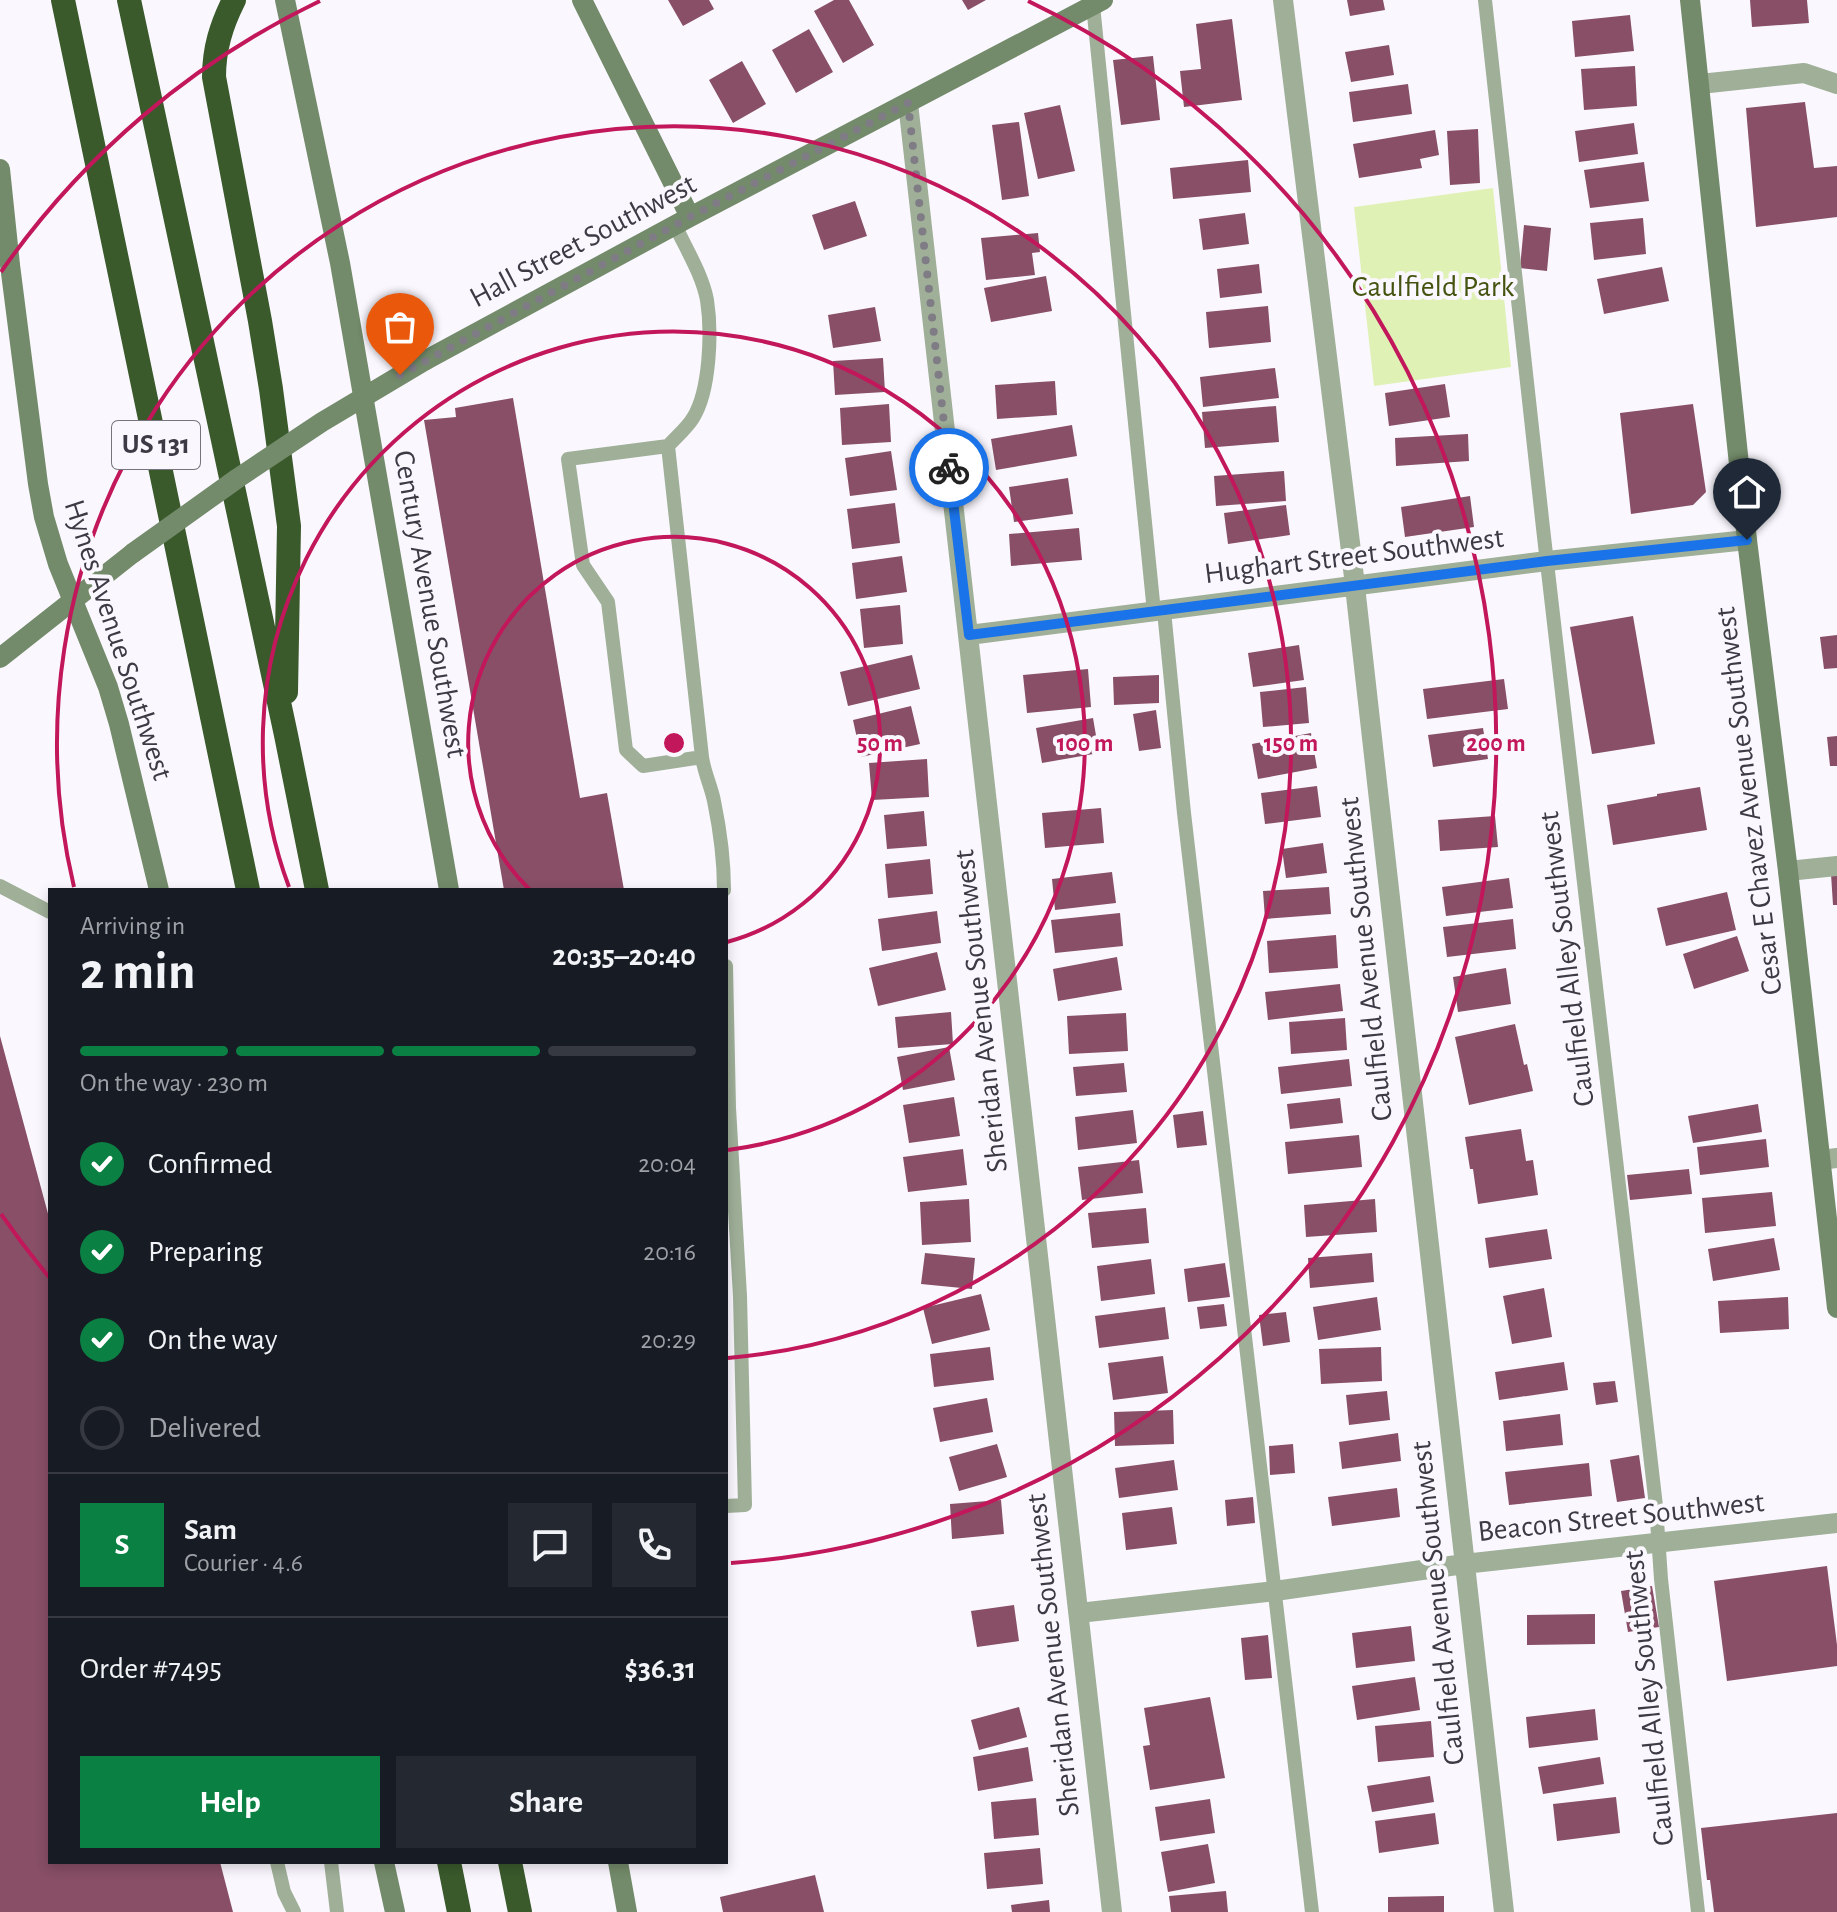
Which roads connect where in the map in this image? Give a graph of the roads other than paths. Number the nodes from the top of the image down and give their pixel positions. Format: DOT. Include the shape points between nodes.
graph roads {
  1 [pos="63,0"];
  2 [pos="129,0"];
  3 [pos="234,0"];
  4 [pos="285,0"];
  5 [pos="582,0"];
  6 [pos="1283,0"];
  7 [pos="1485,0"];
  8 [pos="1690,0"];
  9 [pos="1098,3"];
  10 [pos="1700,84"];
  11 [pos="1837,84"];
  12 [pos="908,103"];
  13 [pos="0,169"];
  14 [pos="682,221"];
  15 [pos="668,446"];
  16 [pos="1747,540"];
  17 [pos="1547,561"];
  18 [pos="1355,587"];
  19 [pos="72,600"];
  20 [pos="1159,611"];
  21 [pos="969,635"];
  22 [pos="0,658"];
  23 [pos="286,735"];
  24 [pos="702,757"];
  25 [pos="1837,866"];
  26 [pos="1788,871"];
  27 [pos="0,886"];
  28 [pos="159,888"];
  29 [pos="248,888"];
  30 [pos="317,888"];
  31 [pos="449,888"];
  32 [pos="724,888"];
  33 [pos="48,911"];
  34 [pos="728,1061"];
  35 [pos="1829,1159"];
  36 [pos="1837,1308"];
  37 [pos="742,1361"];
  38 [pos="728,1363"];
  39 [pos="728,1506"];
  40 [pos="1837,1523"];
  41 [pos="1659,1542"];
  42 [pos="1464,1564"];
  43 [pos="1275,1591"];
  44 [pos="1079,1613"];
  45 [pos="277,1864"];
  46 [pos="331,1864"];
  47 [pos="384,1864"];
  48 [pos="449,1864"];
  49 [pos="510,1864"];
  50 [pos="618,1864"];
  51 [pos="294,1912"];
  52 [pos="337,1912"];
  53 [pos="395,1912"];
  54 [pos="459,1912"];
  55 [pos="520,1912"];
  56 [pos="627,1912"];
  57 [pos="1112,1912"];
  58 [pos="1312,1912"];
  59 [pos="1504,1912"];
  60 [pos="1698,1912"];
  1 -- 29 [label="highway, US 131"];
  2 -- 23 [label="highway, US 131"];
  3 -- 23 [label="highway" via="218,38 214,77 260,321 289,526"];
  4 -- 31 [label="main road, Century Avenue Southwest" via="340,263"];
  5 -- 14 [label="main road"];
  6 -- 18 [label="street, Caulfield Avenue Southwest"];
  7 -- 17 [label="lane, Caulfield Alley Southwest"];
  8 -- 10 [label="main road, Cesar E Chavez Avenue Southwest"];
  9 -- 12 [label="main road, Hall Street Southwest"];
  9 -- 20 [label="lane"];
  10 -- 11 [label="street" via="1804,73"];
  10 -- 16 [label="main road, Cesar E Chavez Avenue Southwest"];
  12 -- 14 [label="main road, Hall Street Southwest"];
  12 -- 21 [label="street, Sheridan Avenue Southwest"];
  13 -- 19 [label="main road, Hynes Avenue Southwest" via="38,484"];
  14 -- 15 [label="lane" via="707,299 709,349 703,399"];
  14 -- 19 [label="main road, Hall Street Southwest, bridge" via="322,422"];
  15 -- 24 [label="lane"];
  15 -- 24 [label="lane" via="568,459 583,565 608,602 626,750 643,766"];
  16 -- 17 [label="street, Hughart Street Southwest"];
  16 -- 26 [label="main road, Cesar E Chavez Avenue Southwest"];
  17 -- 18 [label="street, Hughart Street Southwest"];
  17 -- 41 [label="lane, Caulfield Alley Southwest"];
  18 -- 20 [label="street, Hughart Street Southwest"];
  18 -- 42 [label="street, Caulfield Avenue Southwest"];
  19 -- 22 [label="main road, Hall Street Southwest"];
  19 -- 28 [label="main road, Hynes Avenue Southwest" via="108,687"];
  20 -- 21 [label="street, Hughart Street Southwest"];
  20 -- 43 [label="lane"];
  21 -- 44 [label="street, Sheridan Avenue Southwest"];
  23 -- 30 [label="highway, US 131"];
  24 -- 32 [label="lane" via="714,798"];
  25 -- 26 [label="street"];
  26 -- 35 [label="main road, Cesar E Chavez Avenue Southwest"];
  27 -- 33 [label="lane"];
  34 -- 37 [label="lane"];
  35 -- 36 [label="main road, Cesar E Chavez Avenue Southwest"];
  37 -- 38 [label="lane"];
  37 -- 39 [label="lane" via="745,1505"];
  40 -- 41 [label="street, Beacon Street Southwest"];
  41 -- 42 [label="street, Beacon Street Southwest"];
  41 -- 60 [label="lane, Caulfield Alley Southwest"];
  42 -- 43 [label="street, Beacon Street Southwest"];
  42 -- 59 [label="street, Caulfield Avenue Southwest"];
  43 -- 44 [label="street, Beacon Street Southwest"];
  43 -- 58 [label="lane"];
  44 -- 57 [label="street, Sheridan Avenue Southwest"];
  45 -- 51 [label="lane"];
  46 -- 52 [label="lane"];
  47 -- 53 [label="main road"];
  48 -- 54 [label="highway"];
  49 -- 55 [label="highway"];
  50 -- 56 [label="main road"];
}
